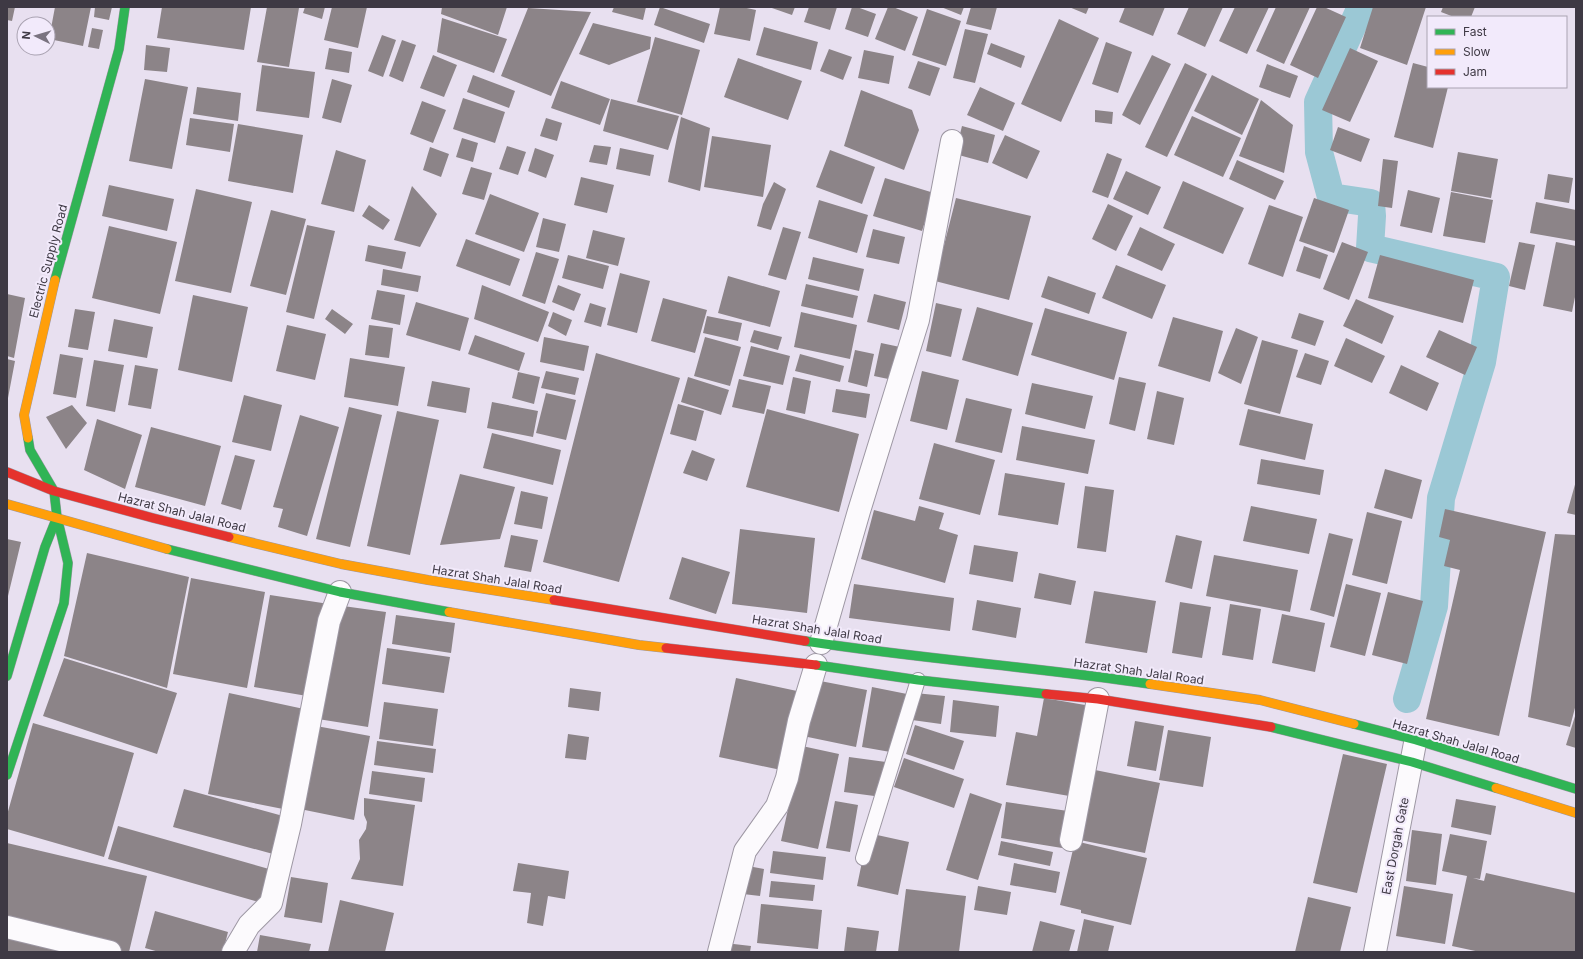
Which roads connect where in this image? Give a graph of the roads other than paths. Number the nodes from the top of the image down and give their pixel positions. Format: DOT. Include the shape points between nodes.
graph roads {
  1 [pos="125,7"];
  2 [pos="952,141"];
  3 [pos="7,472"];
  4 [pos="54,491"];
  5 [pos="7,504"];
  6 [pos="57,518"];
  7 [pos="340,592"];
  8 [pos="821,643"];
  9 [pos="816,665"];
  10 [pos="7,676"];
  11 [pos="918,680"];
  12 [pos="1098,699"];
  13 [pos="1416,740"];
  14 [pos="1412,762"];
  15 [pos="7,775"];
  16 [pos="1576,789"];
  17 [pos="1576,813"];
  18 [pos="1071,840"];
  19 [pos="863,858"];
  20 [pos="7,927"];
  21 [pos="110,952"];
  22 [pos="233,952"];
  23 [pos="719,952"];
  24 [pos="1375,952"];
  1 -- 4 [label="main road, Electric Supply Road" via="120,49 51,295 24,415 30,450"];
  2 -- 8 [label="street" via="918,320"];
  3 -- 4 [label="main road, Hazrat Shah Jalal Road"];
  4 -- 6 [label="main road, Electric Supply Road"];
  4 -- 8 [label="main road, Hazrat Shah Jalal Road" via="152,518 341,564"];
  5 -- 6 [label="main road"];
  6 -- 7 [label="main road" via="157,547"];
  6 -- 10 [label="main road" via="45,547"];
  6 -- 15 [label="main road, Electric Supply Road" via="68,564 64,603"];
  7 -- 9 [label="main road" via="639,645"];
  7 -- 22 [label="street" via="329,622 290,824 271,903 249,925"];
  8 -- 13 [label="main road, Hazrat Shah Jalal Road" via="1095,676 1260,700"];
  9 -- 11 [label="main road"];
  9 -- 23 [label="street" via="799,721 787,778 777,806 745,851"];
  11 -- 12 [label="main road"];
  11 -- 19 [label="lane"];
  12 -- 14 [label="main road" via="1259,724"];
  12 -- 18 [label="street"];
  13 -- 14 [label="street, East Dorgah Gate"];
  13 -- 16 [label="main road, Hazrat Shah Jalal Road"];
  14 -- 17 [label="main road"];
  14 -- 24 [label="street, East Dorgah Gate"];
  20 -- 21 [label="street"];
}
